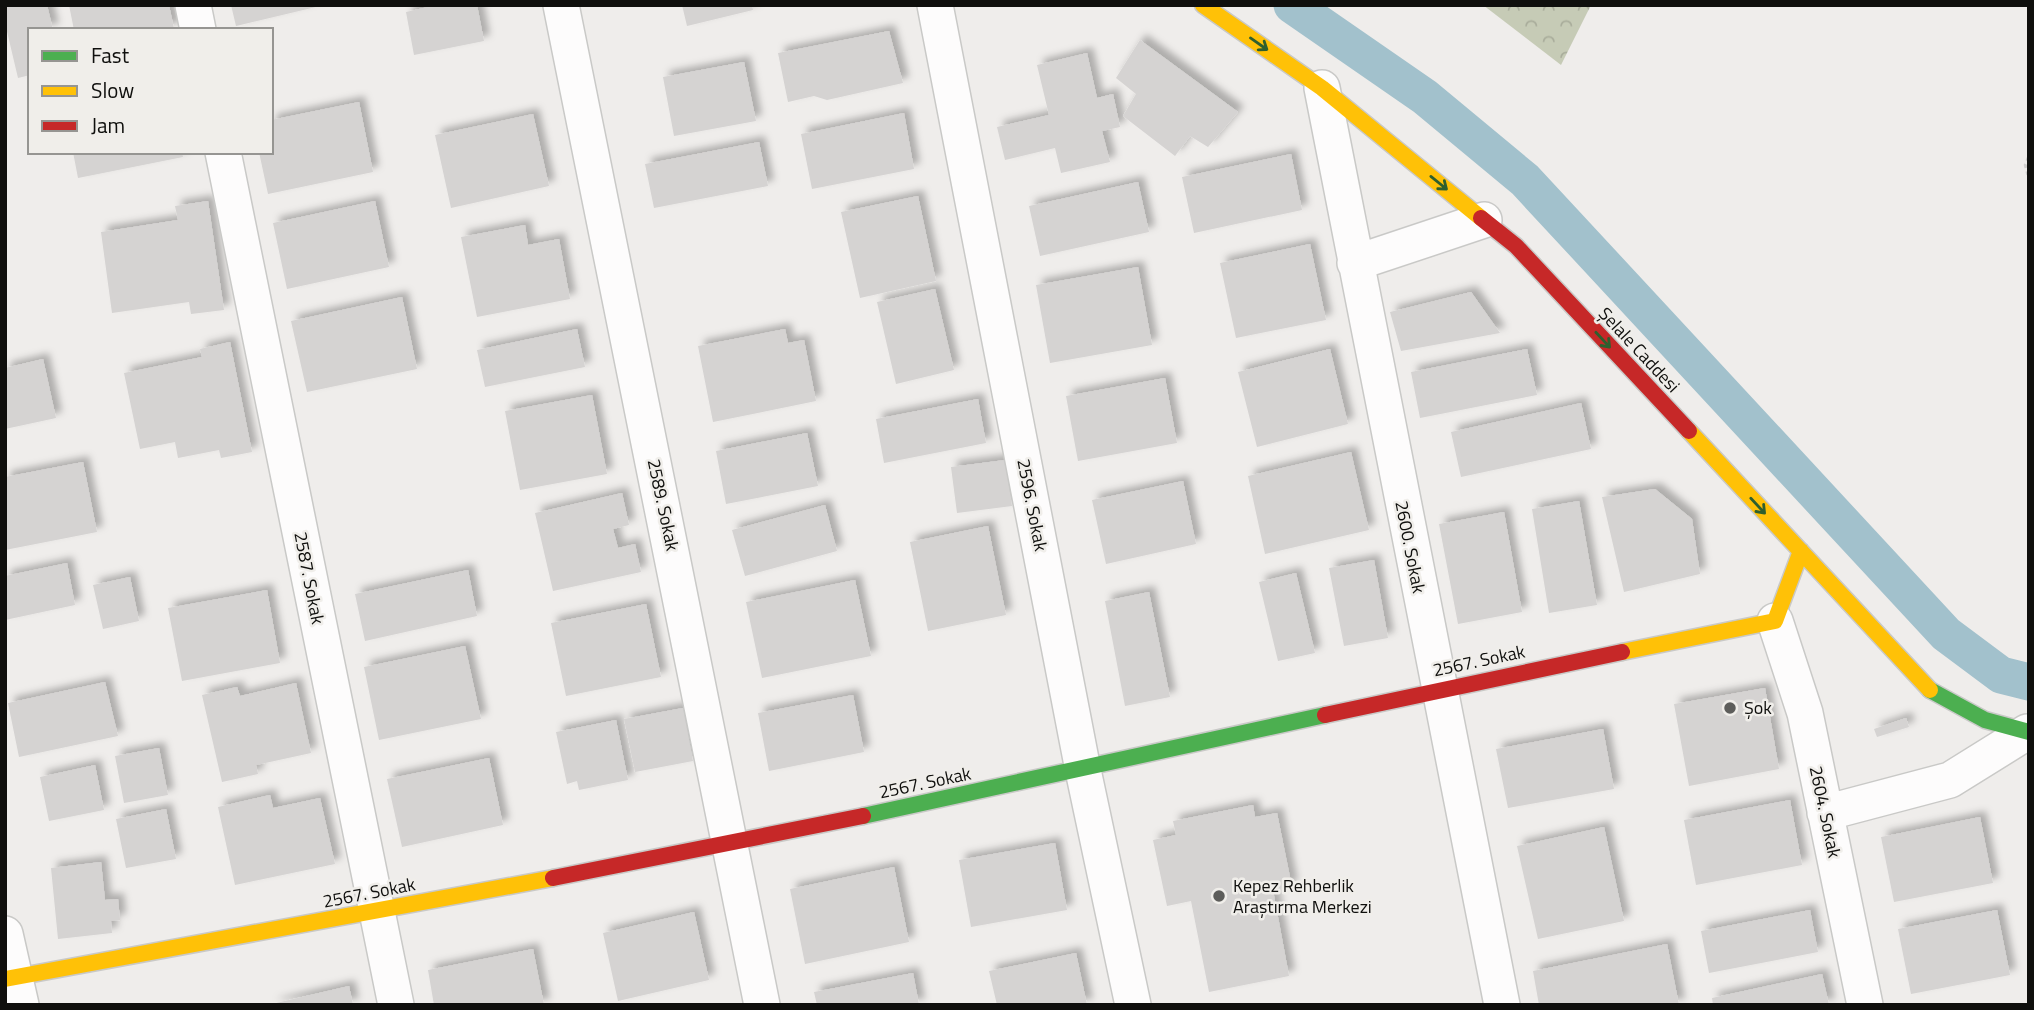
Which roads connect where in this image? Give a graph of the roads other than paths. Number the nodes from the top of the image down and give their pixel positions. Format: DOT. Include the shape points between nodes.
graph roads {
  1 [pos="193,5"];
  2 [pos="561,5"];
  3 [pos="935,5"];
  4 [pos="1203,5"];
  5 [pos="198,28"];
  6 [pos="1322,88"];
  7 [pos="223,154"];
  8 [pos="1484,220"];
  9 [pos="1354,263"];
  10 [pos="1801,551"];
  11 [pos="1775,621"];
  12 [pos="1438,689"];
  13 [pos="2028,732"];
  14 [pos="1083,770"];
  15 [pos="1825,813"];
  16 [pos="732,843"];
  17 [pos="377,912"];
  18 [pos="5,933"];
  19 [pos="14,987"];
  20 [pos="396,1005"];
  21 [pos="762,1005"];
  22 [pos="1133,1005"];
  23 [pos="1503,1005"];
  24 [pos="1865,1005"];
  1 -- 5 [label="street"];
  2 -- 16 [label="street, 2589. Sokak"];
  3 -- 14 [label="street, 2596. Sokak"];
  4 -- 6 [label="street, Şelale Caddesi, one-way"];
  6 -- 8 [label="street, Şelale Caddesi, one-way"];
  6 -- 9 [label="street, 2600. Sokak"];
  7 -- 17 [label="street, 2587. Sokak"];
  8 -- 9 [label="street"];
  8 -- 10 [label="street, Şelale Caddesi, one-way" via="1516,246"];
  9 -- 12 [label="street, 2600. Sokak"];
  10 -- 11 [label="street"];
  10 -- 13 [label="street, Şelale Caddesi" via="1929,689 1985,720"];
  11 -- 12 [label="street, 2567. Sokak"];
  11 -- 15 [label="street, 2604. Sokak" via="1805,713"];
  12 -- 14 [label="street, 2567. Sokak"];
  12 -- 23 [label="street, 2600. Sokak"];
  13 -- 15 [label="street" via="1950,780"];
  14 -- 16 [label="street, 2567. Sokak"];
  14 -- 22 [label="street, 2596. Sokak"];
  15 -- 24 [label="street, 2604. Sokak"];
  16 -- 17 [label="street, 2567. Sokak"];
  16 -- 21 [label="street, 2589. Sokak"];
  17 -- 19 [label="street, 2567. Sokak"];
  17 -- 20 [label="street, 2587. Sokak"];
  18 -- 19 [label="street"];
}
